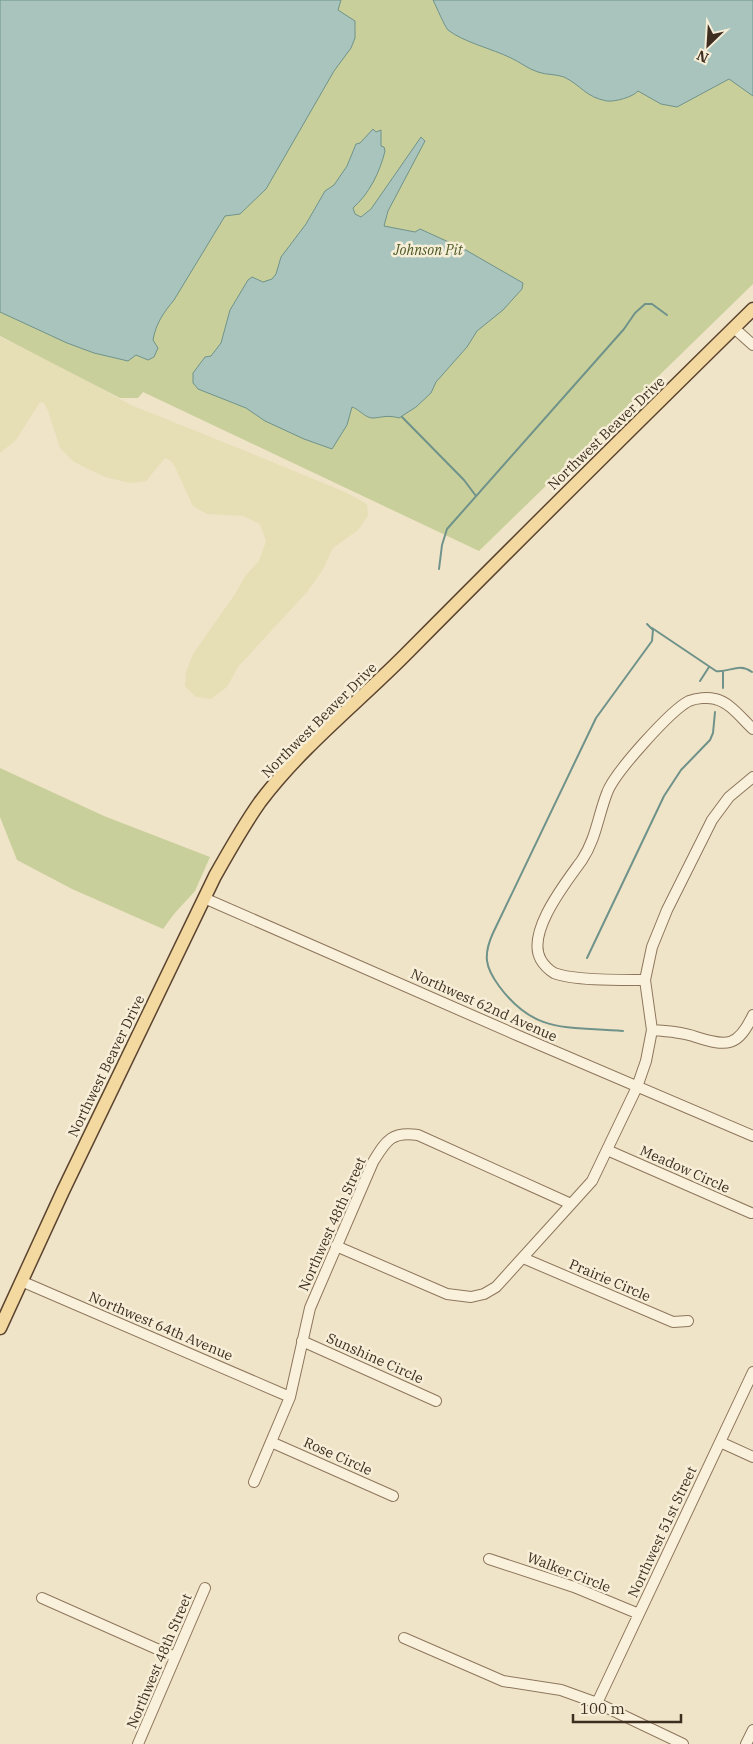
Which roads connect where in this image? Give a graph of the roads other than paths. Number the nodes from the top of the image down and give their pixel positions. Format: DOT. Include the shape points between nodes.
graph roads {
  1 [pos="753,309"];
  2 [pos="734,328"];
  3 [pos="753,345"];
  4 [pos="753,729"];
  5 [pos="753,777"];
  6 [pos="204,898"];
  7 [pos="645,980"];
  8 [pos="753,1015"];
  9 [pos="652,1030"];
  10 [pos="637,1087"];
  11 [pos="753,1136"];
  12 [pos="607,1150"];
  13 [pos="570,1204"];
  14 [pos="751,1213"];
  15 [pos="336,1246"];
  16 [pos="524,1258"];
  17 [pos="21,1281"];
  18 [pos="688,1321"];
  19 [pos="0,1328"];
  20 [pos="302,1341"];
  21 [pos="753,1372"];
  22 [pos="290,1397"];
  23 [pos="436,1401"];
  24 [pos="271,1442"];
  25 [pos="720,1442"];
  26 [pos="753,1458"];
  27 [pos="254,1482"];
  28 [pos="393,1496"];
  29 [pos="490,1558"];
  30 [pos="205,1588"];
  31 [pos="42,1598"];
  32 [pos="639,1614"];
  33 [pos="404,1638"];
  34 [pos="176,1657"];
  35 [pos="597,1704"];
  36 [pos="753,1730"];
  37 [pos="138,1744"];
  38 [pos="683,1744"];
  39 [pos="746,1744"];
  1 -- 2 [label="main road, Northwest Beaver Drive"];
  2 -- 3 [label="street"];
  2 -- 6 [label="main road, Northwest Beaver Drive" via="293,764 260,802 236,838"];
  4 -- 7 [label="street" via="726,702 716,699 690,700 677,710 615,776 607,792 594,840 564,881 536,940 540,958 554,972 567,976"];
  5 -- 7 [label="street" via="729,797 712,820 667,910 652,947"];
  6 -- 10 [label="street, Northwest 62nd Avenue"];
  6 -- 17 [label="main road, Northwest Beaver Drive"];
  7 -- 9 [label="street"];
  8 -- 9 [label="street" via="741,1035 726,1043 711,1043 695,1036"];
  9 -- 10 [label="street"];
  10 -- 11 [label="street, Northwest 62nd Avenue"];
  10 -- 12 [label="street"];
  12 -- 13 [label="street" via="588,1186"];
  12 -- 14 [label="street, Meadow Circle"];
  13 -- 15 [label="street, Northwest 48th Street" via="418,1135 405,1133 393,1136 382,1146"];
  13 -- 16 [label="street"];
  15 -- 16 [label="street" via="458,1297 484,1294 496,1287"];
  15 -- 20 [label="street, Northwest 48th Street" via="310,1308"];
  16 -- 18 [label="street, Prairie Circle" via="673,1322"];
  17 -- 19 [label="main road, Northwest Beaver Drive"];
  17 -- 22 [label="street, Northwest 64th Avenue"];
  20 -- 22 [label="street, Northwest 48th Street"];
  20 -- 23 [label="street, Sunshine Circle"];
  21 -- 25 [label="street, Northwest 51st Street"];
  22 -- 24 [label="street, Northwest 48th Street"];
  24 -- 27 [label="street, Northwest 48th Street"];
  24 -- 28 [label="street, Rose Circle"];
  25 -- 26 [label="street"];
  25 -- 32 [label="street, Northwest 51st Street"];
  29 -- 32 [label="street, Walker Circle"];
  30 -- 34 [label="street, Northwest 48th Street"];
  31 -- 34 [label="street"];
  32 -- 35 [label="street, Northwest 51st Street"];
  33 -- 35 [label="street" via="503,1681 561,1690"];
  34 -- 37 [label="street, Northwest 48th Street"];
  35 -- 38 [label="street"];
  36 -- 39 [label="street"];
}
